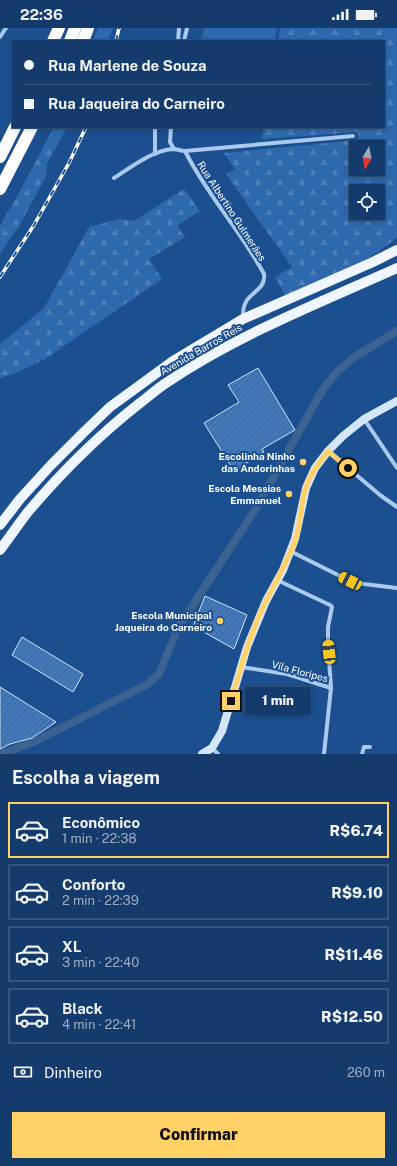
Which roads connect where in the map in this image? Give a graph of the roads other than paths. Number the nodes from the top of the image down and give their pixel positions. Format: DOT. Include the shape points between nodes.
graph roads {
  1 [pos="6,28"];
  2 [pos="59,28"];
  3 [pos="75,28"];
  4 [pos="88,28"];
  5 [pos="179,28"];
  6 [pos="188,28"];
  7 [pos="0,37"];
  8 [pos="54,40"];
  9 [pos="70,40"];
  10 [pos="83,40"];
  11 [pos="178,40"];
  12 [pos="184,40"];
  13 [pos="14,128"];
  14 [pos="32,128"];
  15 [pos="38,128"];
  16 [pos="155,128"];
  17 [pos="171,128"];
  18 [pos="353,136"];
  19 [pos="24,143"];
  20 [pos="174,149"];
  21 [pos="185,152"];
  22 [pos="155,154"];
  23 [pos="0,157"];
  24 [pos="114,178"];
  25 [pos="0,189"];
  26 [pos="397,244"];
  27 [pos="397,250"];
  28 [pos="373,262"];
  29 [pos="397,268"];
  30 [pos="243,319"];
  31 [pos="397,401"];
  32 [pos="364,419"];
  33 [pos="328,451"];
  34 [pos="397,468"];
  35 [pos="397,507"];
  36 [pos="0,525"];
  37 [pos="0,550"];
  38 [pos="290,551"];
  39 [pos="277,580"];
  40 [pos="397,588"];
  41 [pos="241,667"];
  42 [pos="331,688"];
  43 [pos="370,747"];
  44 [pos="212,748"];
  45 [pos="202,754"];
  46 [pos="218,754"];
  47 [pos="324,754"];
  48 [pos="362,754"];
  1 -- 7 [label="street"];
  2 -- 8 [label="highway"];
  3 -- 9 [label="highway"];
  4 -- 10 [label="highway"];
  5 -- 11 [label="street"];
  6 -- 12 [label="street"];
  13 -- 23 [label="highway"];
  14 -- 19 [label="highway"];
  15 -- 19 [label="highway"];
  16 -- 22 [label="street"];
  17 -- 20 [label="street" via="170,142"];
  18 -- 21 [label="street"];
  19 -- 25 [label="highway"];
  20 -- 21 [label="street"];
  20 -- 22 [label="street"];
  21 -- 30 [label="street, Rua Albertino Gulmerães" via="264,274 263,284 247,299"];
  22 -- 24 [label="street"];
  26 -- 28 [label="main road"];
  27 -- 28 [label="main road, Avenida Barros Reis"];
  28 -- 30 [label="main road, Avenida Barros Reis"];
  29 -- 37 [label="main road, Avenida Barros Reis" via="254,332 165,383 120,418 95,442 27,514"];
  30 -- 36 [label="main road, Avenida Barros Reis" via="173,361 110,408 51,465"];
  31 -- 32 [label="street"];
  32 -- 33 [label="street"];
  32 -- 34 [label="street"];
  33 -- 35 [label="street"];
  33 -- 38 [label="street" via="315,468 306,488 298,530"];
  38 -- 39 [label="street"];
  38 -- 40 [label="street" via="350,581"];
  39 -- 41 [label="street" via="266,601"];
  39 -- 42 [label="street" via="332,608 328,627"];
  41 -- 42 [label="street, Vila Floripes" via="287,674"];
  41 -- 44 [label="street" via="222,731"];
  42 -- 47 [label="street"];
  43 -- 48 [label="street" via="364,747"];
  44 -- 45 [label="street"];
  44 -- 46 [label="street"];
}
